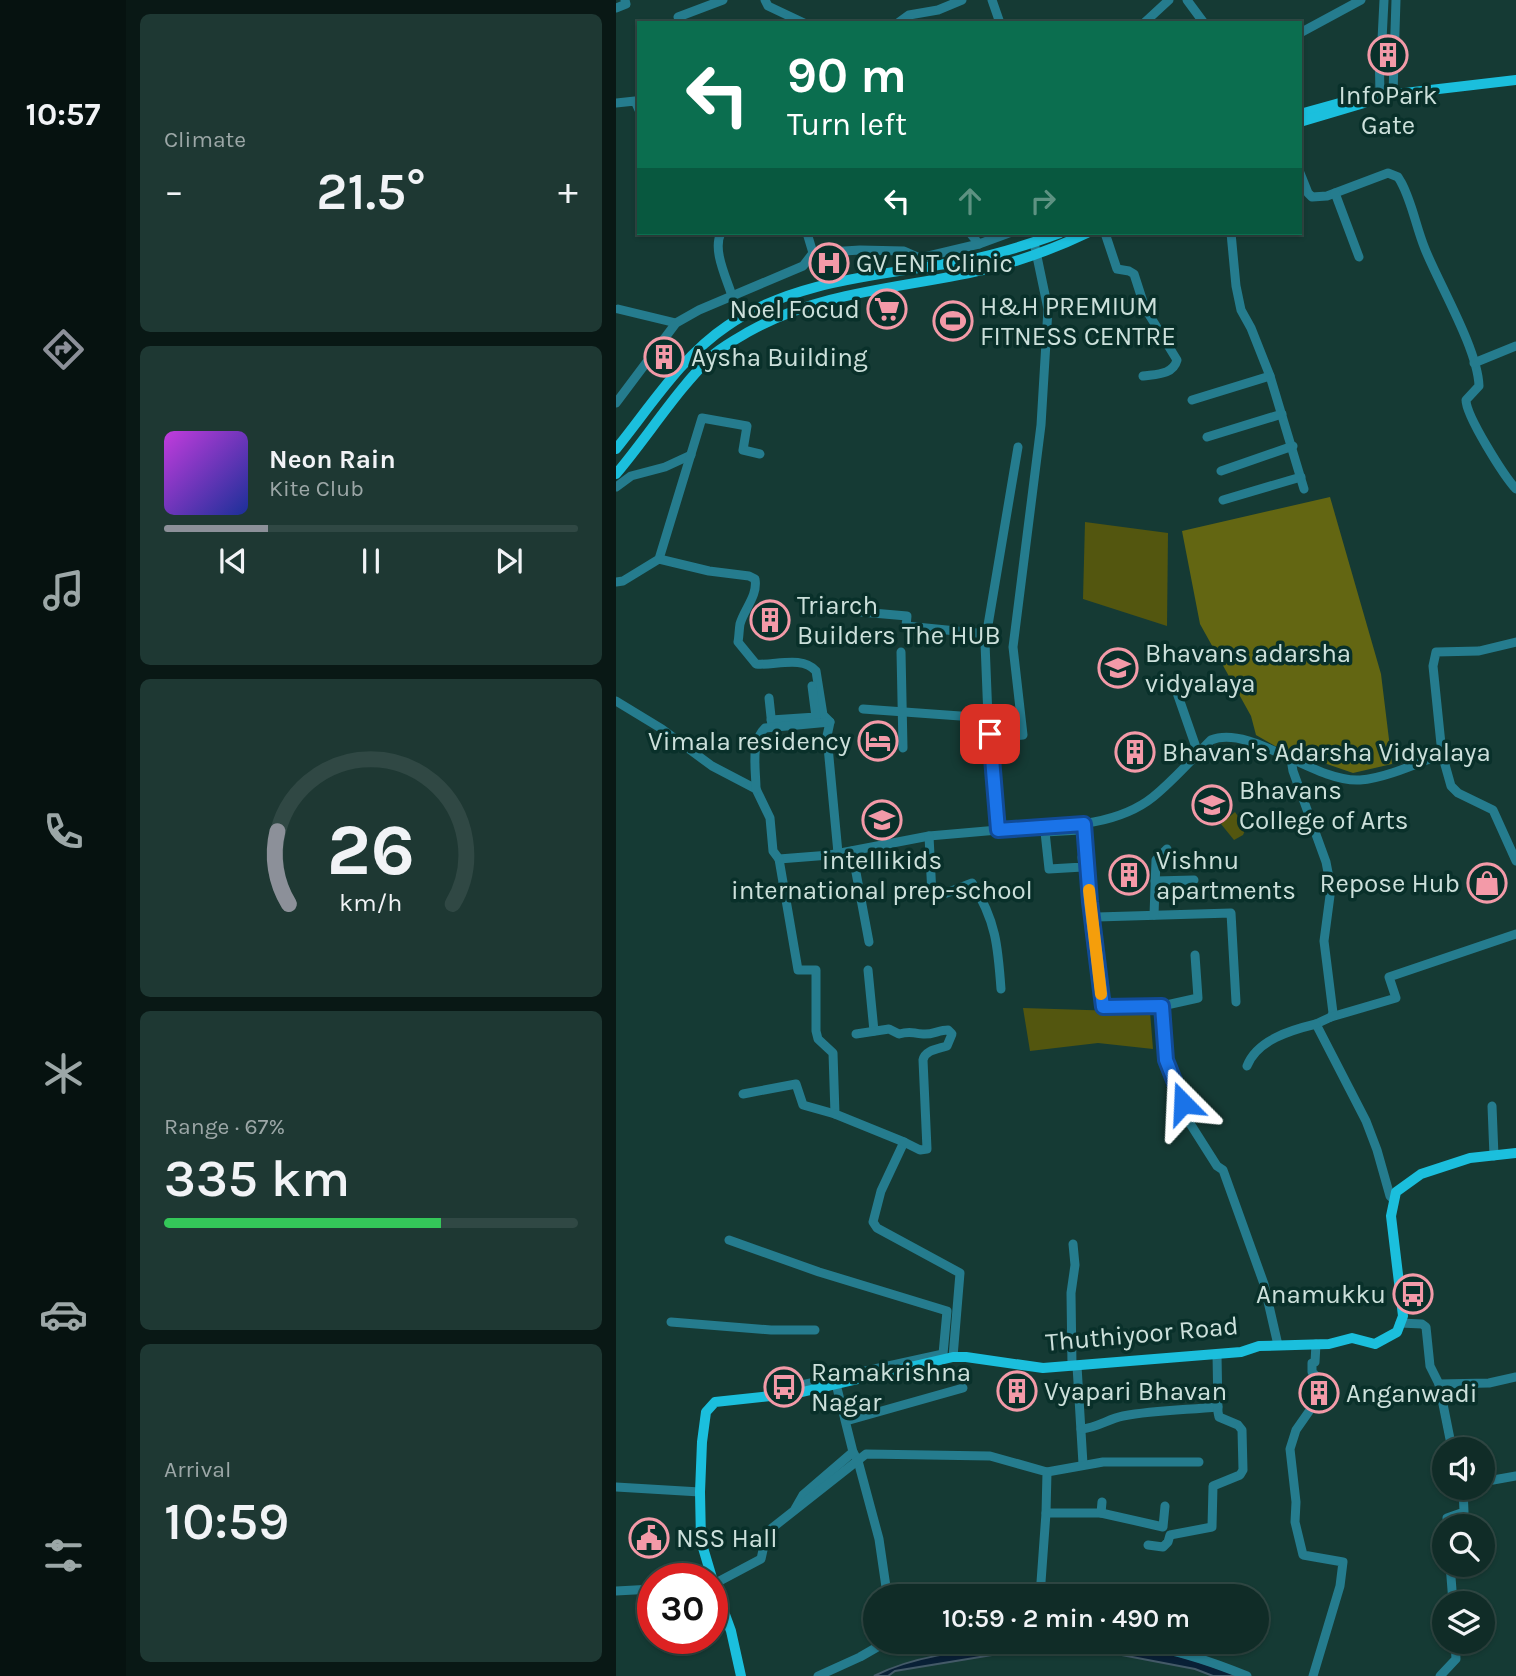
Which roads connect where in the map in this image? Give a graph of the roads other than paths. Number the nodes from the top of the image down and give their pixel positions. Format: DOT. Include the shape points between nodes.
graph roads {
  1 [pos="625,0"];
  2 [pos="723,0"];
  3 [pos="962,0"];
  4 [pos="992,0"];
  5 [pos="1169,0"];
  6 [pos="1187,0"];
  7 [pos="1362,0"];
  8 [pos="1384,0"];
  9 [pos="1396,0"];
  10 [pos="766,3"];
  11 [pos="616,8"];
  12 [pos="678,17"];
  13 [pos="800,21"];
  14 [pos="901,21"];
  15 [pos="999,21"];
  16 [pos="1146,21"];
  17 [pos="1203,21"];
  18 [pos="1302,32"];
  19 [pos="1382,40"];
  20 [pos="1394,40"];
  21 [pos="1386,61"];
  22 [pos="1516,80"];
  23 [pos="1393,93"];
  24 [pos="1379,96"];
  25 [pos="616,103"];
  26 [pos="637,106"];
  27 [pos="1302,113"];
  28 [pos="1302,121"];
  29 [pos="1302,178"];
  30 [pos="1335,193"];
  31 [pos="720,235"];
  32 [pos="808,235"];
  33 [pos="972,235"];
  34 [pos="1004,235"];
  35 [pos="1054,235"];
  36 [pos="1082,235"];
  37 [pos="1106,235"];
  38 [pos="1231,235"];
  39 [pos="1034,242"];
  40 [pos="979,244"];
  41 [pos="813,253"];
  42 [pos="1037,255"];
  43 [pos="1359,257"];
  44 [pos="921,263"];
  45 [pos="923,281"];
  46 [pos="733,296"];
  47 [pos="618,309"];
  48 [pos="676,323"];
  49 [pos="1516,346"];
  50 [pos="1474,363"];
  51 [pos="1143,376"];
  52 [pos="1270,376"];
  53 [pos="1192,400"];
  54 [pos="616,403"];
  55 [pos="1282,414"];
  56 [pos="1207,437"];
  57 [pos="1293,446"];
  58 [pos="1018,447"];
  59 [pos="616,449"];
  60 [pos="760,454"];
  61 [pos="691,455"];
  62 [pos="1221,471"];
  63 [pos="616,474"];
  64 [pos="1301,477"];
  65 [pos="616,487"];
  66 [pos="1304,489"];
  67 [pos="1516,489"];
  68 [pos="1223,500"];
  69 [pos="659,559"];
  70 [pos="616,582"];
  71 [pos="861,612"];
  72 [pos="987,634"];
  73 [pos="1516,642"];
  74 [pos="901,652"];
  75 [pos="812,687"];
  76 [pos="1175,687"];
  77 [pos="769,698"];
  78 [pos="616,701"];
  79 [pos="863,709"];
  80 [pos="904,712"];
  81 [pos="988,718"];
  82 [pos="830,722"];
  83 [pos="772,724"];
  84 [pos="1006,737"];
  85 [pos="903,748"];
  86 [pos="1198,753"];
  87 [pos="1442,754"];
  88 [pos="1291,760"];
  89 [pos="756,789"];
  90 [pos="1081,826"];
  91 [pos="998,830"];
  92 [pos="929,836"];
  93 [pos="1167,849"];
  94 [pos="852,851"];
  95 [pos="838,853"];
  96 [pos="779,859"];
  97 [pos="1516,861"];
  98 [pos="1194,880"];
  99 [pos="1155,881"];
  100 [pos="1093,912"];
  101 [pos="1154,915"];
  102 [pos="1516,934"];
  103 [pos="869,942"];
  104 [pos="1195,955"];
  105 [pos="868,970"];
  106 [pos="1000,989"];
  107 [pos="1236,1002"];
  108 [pos="1162,1006"];
  109 [pos="1331,1017"];
  110 [pos="1316,1024"];
  111 [pos="874,1031"];
  112 [pos="856,1034"];
  113 [pos="1247,1066"];
  114 [pos="743,1094"];
  115 [pos="1492,1106"];
  116 [pos="835,1114"];
  117 [pos="904,1142"];
  118 [pos="1516,1153"];
  119 [pos="1494,1156"];
  120 [pos="1394,1199"];
  121 [pos="729,1240"];
  122 [pos="1073,1244"];
  123 [pos="671,1322"];
  124 [pos="1400,1323"];
  125 [pos="815,1330"];
  126 [pos="1316,1344"];
  127 [pos="1278,1345"];
  128 [pos="1217,1354"];
  129 [pos="953,1357"];
  130 [pos="1074,1366"];
  131 [pos="1516,1377"];
  132 [pos="836,1384"];
  133 [pos="1439,1384"];
  134 [pos="963,1388"];
  135 [pos="798,1393"];
  136 [pos="1218,1407"];
  137 [pos="846,1421"];
  138 [pos="1081,1429"];
  139 [pos="1450,1437"];
  140 [pos="855,1457"];
  141 [pos="1199,1462"];
  142 [pos="1083,1464"];
  143 [pos="1047,1472"];
  144 [pos="1516,1476"];
  145 [pos="1495,1480"];
  146 [pos="616,1487"];
  147 [pos="700,1492"];
  148 [pos="1464,1500"];
  149 [pos="1102,1502"];
  150 [pos="1165,1506"];
  151 [pos="1046,1513"];
  152 [pos="1101,1513"];
  153 [pos="1458,1514"];
  154 [pos="1148,1545"];
  155 [pos="707,1563"];
  156 [pos="728,1575"];
  157 [pos="886,1584"];
  158 [pos="1041,1584"];
  159 [pos="637,1590"];
  160 [pos="616,1591"];
  161 [pos="728,1623"];
  162 [pos="865,1654"];
  163 [pos="1183,1654"];
  164 [pos="1456,1654"];
  165 [pos="741,1676"];
  166 [pos="818,1676"];
  167 [pos="1247,1676"];
  168 [pos="1313,1676"];
  169 [pos="1440,1676"];
  1 -- 11 [label="street" via="626,4"];
  2 -- 12 [label="street"];
  3 -- 14 [label="street"];
  4 -- 15 [label="street"];
  5 -- 16 [label="street"];
  6 -- 17 [label="street"];
  7 -- 18 [label="street"];
  8 -- 19 [label="street"];
  9 -- 20 [label="street"];
  10 -- 13 [label="street"];
  19 -- 21 [label="street"];
  19 -- 21 [label="street" via="1379,52"];
  20 -- 21 [label="street"];
  20 -- 21 [label="street" via="1395,61"];
  21 -- 23 [label="street"];
  21 -- 24 [label="street"];
  22 -- 23 [label="main road"];
  23 -- 24 [label="main road"];
  24 -- 27 [label="main road" via="1366,95"];
  24 -- 28 [label="main road"];
  25 -- 26 [label="street" via="635,101"];
  29 -- 30 [label="street" via="1312,197"];
  30 -- 43 [label="street"];
  30 -- 50 [label="street" via="1379,175 1398,177"];
  31 -- 46 [label="street" via="720,258"];
  32 -- 41 [label="street"];
  33 -- 40 [label="street"];
  34 -- 40 [label="street"];
  35 -- 39 [label="main road"];
  36 -- 42 [label="main road"];
  37 -- 51 [label="street" via="1117,269 1134,274 1145,308 1177,360 1169,372"];
  38 -- 52 [label="street" via="1241,310"];
  39 -- 42 [label="street"];
  39 -- 44 [label="main road" via="977,258"];
  40 -- 44 [label="street"];
  41 -- 44 [label="street" via="904,251"];
  41 -- 46 [label="street" via="803,267"];
  42 -- 45 [label="main road"];
  42 -- 84 [label="street" via="1048,309 1046,372 1013,647 1023,735"];
  44 -- 45 [label="main road"];
  44 -- 59 [label="main road" via="803,290 728,324 686,363"];
  45 -- 63 [label="main road" via="808,305 734,341 693,377"];
  46 -- 48 [label="street"];
  47 -- 48 [label="street"];
  48 -- 54 [label="street"];
  49 -- 50 [label="street"];
  50 -- 67 [label="street" via="1479,386 1466,400 1468,412"];
  52 -- 53 [label="street"];
  52 -- 55 [label="street"];
  55 -- 56 [label="street"];
  55 -- 57 [label="street"];
  57 -- 62 [label="street"];
  57 -- 64 [label="street"];
  58 -- 72 [label="street"];
  60 -- 61 [label="street" via="743,450 747,426 703,418"];
  61 -- 65 [label="street" via="625,479"];
  61 -- 69 [label="street"];
  64 -- 66 [label="street"];
  64 -- 68 [label="street"];
  69 -- 70 [label="street"];
  69 -- 82 [label="street" via="755,579 738,642 756,664 813,667 823,715"];
  71 -- 72 [label="street" via="907,616 906,626"];
  72 -- 81 [label="street"];
  73 -- 87 [label="street" via="1479,651 1436,652 1433,666"];
  74 -- 80 [label="street"];
  75 -- 83 [label="street" via="816,717"];
  76 -- 86 [label="street"];
  77 -- 83 [label="street"];
  78 -- 89 [label="street" via="712,766"];
  79 -- 80 [label="street"];
  80 -- 81 [label="street"];
  80 -- 85 [label="street"];
  81 -- 91 [label="street"];
  82 -- 83 [label="street"];
  82 -- 95 [label="street" via="827,736"];
  83 -- 89 [label="street" via="757,740"];
  86 -- 88 [label="street" via="1220,736 1236,737"];
  86 -- 90 [label="street" via="1152,798"];
  87 -- 88 [label="street" via="1359,780"];
  87 -- 97 [label="street" via="1451,786 1493,810"];
  88 -- 109 [label="street" via="1331,888 1324,941"];
  89 -- 96 [label="street" via="770,818 773,851"];
  90 -- 90 [label="street" via="1083,867 1049,869 1045,832"];
  90 -- 91 [label="street"];
  90 -- 100 [label="street"];
  91 -- 92 [label="street"];
  92 -- 94 [label="street"];
  92 -- 106 [label="street" via="932,895 972,883 985,904 998,945"];
  93 -- 99 [label="street" via="1156,860"];
  94 -- 95 [label="street"];
  94 -- 103 [label="street"];
  95 -- 96 [label="street"];
  96 -- 116 [label="street" via="797,970 816,970 816,1031 833,1053"];
  98 -- 99 [label="street"];
  99 -- 101 [label="street"];
  100 -- 101 [label="street" via="1097,917"];
  100 -- 108 [label="street" via="1103,1007"];
  101 -- 107 [label="street" via="1231,913"];
  102 -- 109 [label="street" via="1388,977 1396,998"];
  104 -- 108 [label="street" via="1198,998"];
  105 -- 111 [label="street"];
  108 -- 127 [label="street" via="1166,1060 1191,1125 1223,1170 1264,1284"];
  109 -- 110 [label="street"];
  110 -- 113 [label="street" via="1276,1037"];
  110 -- 120 [label="street" via="1366,1121"];
  111 -- 112 [label="street"];
  111 -- 117 [label="street" via="889,1029 899,1034 909,1030 922,1035 948,1030 952,1034 947,1046 923,1060 927,1149"];
  114 -- 116 [label="street" via="796,1084 803,1105"];
  115 -- 119 [label="street"];
  116 -- 117 [label="street"];
  117 -- 129 [label="street" via="881,1191 873,1222 960,1273"];
  118 -- 119 [label="main road"];
  119 -- 120 [label="main road" via="1470,1158 1421,1174 1396,1192"];
  120 -- 124 [label="main road" via="1391,1216 1403,1316"];
  121 -- 135 [label="street" via="947,1311 943,1354 797,1386"];
  122 -- 130 [label="street"];
  123 -- 125 [label="street"];
  124 -- 126 [label="main road, Thuthiyoor Road" via="1397,1332 1375,1344 1352,1338"];
  124 -- 133 [label="street" via="1426,1327 1430,1366"];
  126 -- 127 [label="main road, Thuthiyoor Road"];
  126 -- 168 [label="street" via="1310,1410 1290,1449 1296,1522 1303,1555 1343,1562"];
  127 -- 128 [label="main road, Thuthiyoor Road"];
  128 -- 130 [label="main road, Thuthiyoor Road"];
  128 -- 136 [label="street"];
  129 -- 130 [label="main road, Thuthiyoor Road" via="1043,1368"];
  129 -- 132 [label="main road, Thuthiyoor Road"];
  130 -- 138 [label="street"];
  131 -- 133 [label="street" via="1489,1383"];
  132 -- 135 [label="main road, Thuthiyoor Road"];
  132 -- 137 [label="street"];
  133 -- 139 [label="street"];
  134 -- 137 [label="street"];
  135 -- 147 [label="main road, Thuthiyoor Road" via="715,1402 706,1412"];
  136 -- 138 [label="street" via="1141,1413"];
  136 -- 154 [label="street" via="1220,1417 1242,1430 1243,1470 1213,1486 1212,1527 1170,1535 1163,1547"];
  137 -- 140 [label="street"];
  138 -- 142 [label="street"];
  140 -- 143 [label="street" via="990,1456"];
  140 -- 156 [label="street" via="767,1532 761,1559"];
  140 -- 157 [label="street" via="879,1539"];
  141 -- 142 [label="street"];
  142 -- 143 [label="street"];
  143 -- 151 [label="street"];
  144 -- 145 [label="street"];
  146 -- 147 [label="street"];
  147 -- 155 [label="main road, Thuthiyoor Road" via="701,1541"];
  148 -- 153 [label="street" via="1464,1512"];
  149 -- 152 [label="street"];
  150 -- 152 [label="street" via="1163,1527"];
  151 -- 152 [label="street"];
  151 -- 158 [label="street"];
  159 -- 160 [label="street"];
  161 -- 165 [label="main road, Thuthiyoor Road"];
  162 -- 166 [label="street"];
  163 -- 167 [label="street"];
  164 -- 169 [label="street"];
}
